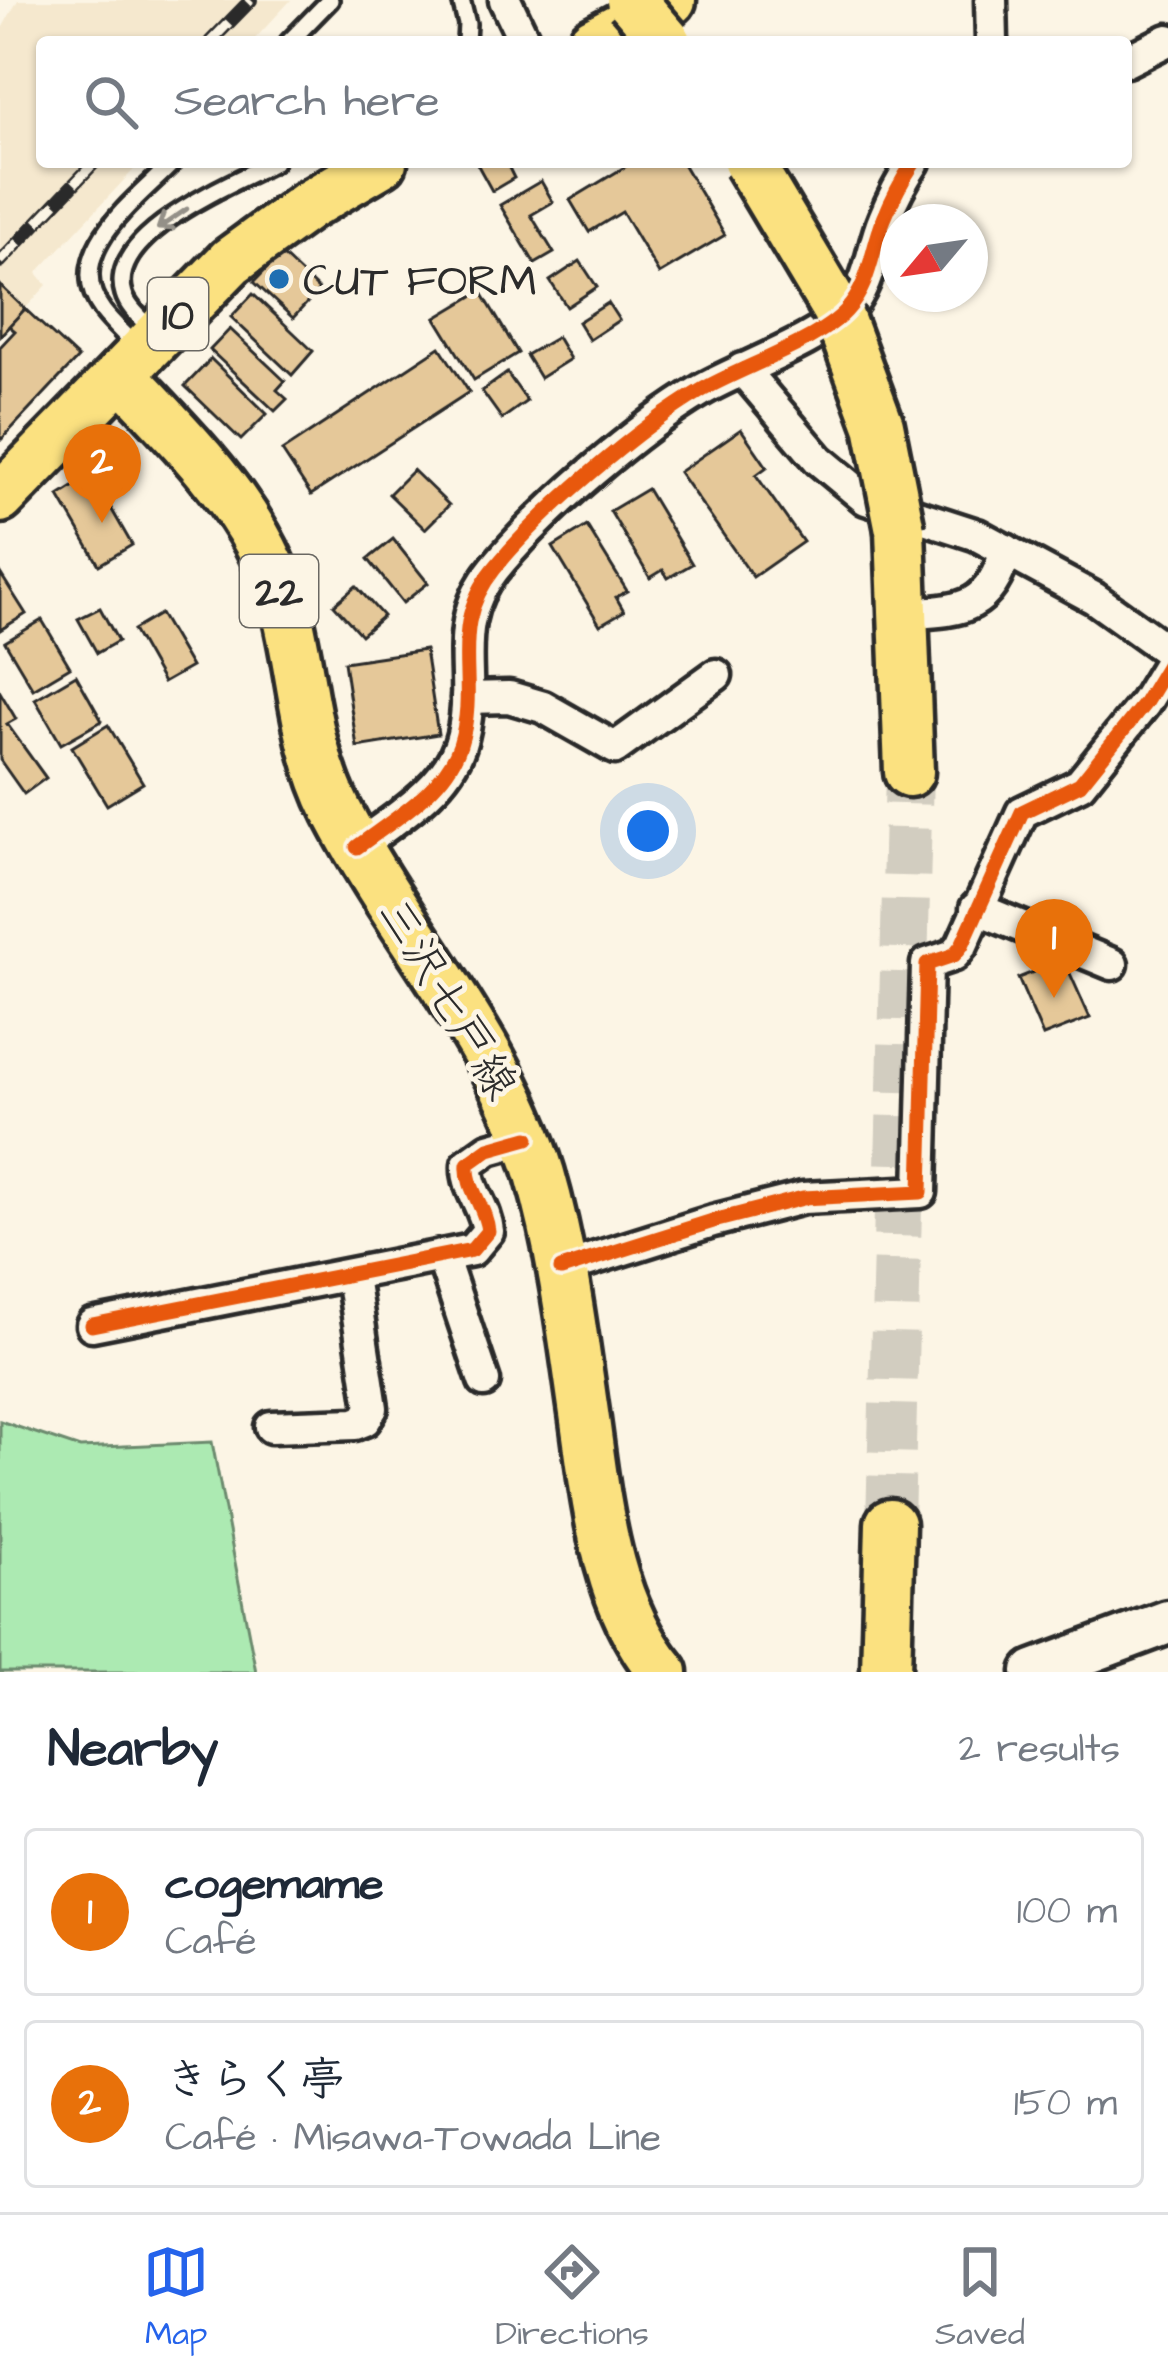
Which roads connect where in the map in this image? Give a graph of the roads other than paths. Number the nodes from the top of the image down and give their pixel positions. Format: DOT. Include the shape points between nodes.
graph roads {
  1 [pos="330,0"];
  2 [pos="460,0"];
  3 [pos="505,0"];
  4 [pos="632,0"];
  5 [pos="671,0"];
  6 [pos="991,0"];
  7 [pos="295,36"];
  8 [pos="466,36"];
  9 [pos="522,36"];
  10 [pos="604,36"];
  11 [pos="662,36"];
  12 [pos="992,36"];
  13 [pos="1168,40"];
  14 [pos="1132,58"];
  15 [pos="167,168"];
  16 [pos="263,168"];
  17 [pos="372,168"];
  18 [pos="752,168"];
  19 [pos="911,168"];
  20 [pos="141,354"];
  21 [pos="742,369"];
  22 [pos="0,498"];
  23 [pos="1006,550"];
  24 [pos="901,614"];
  25 [pos="1168,651"];
  26 [pos="1168,665"];
  27 [pos="716,675"];
  28 [pos="467,698"];
  29 [pos="909,772"];
  30 [pos="358,847"];
  31 [pos="976,908"];
  32 [pos="1112,964"];
  33 [pos="528,1138"];
  34 [pos="442,1256"];
  35 [pos="561,1269"];
  36 [pos="352,1276"];
  37 [pos="92,1325"];
  38 [pos="484,1381"];
  39 [pos="271,1427"];
  40 [pos="890,1524"];
  41 [pos="1168,1622"];
  42 [pos="663,1672"];
  43 [pos="886,1672"];
  44 [pos="1034,1672"];
  1 -- 7 [label="lane"];
  2 -- 8 [label="lane"];
  3 -- 9 [label="street"];
  4 -- 11 [label="main road, bridge"];
  5 -- 10 [label="main road"];
  6 -- 12 [label="street"];
  13 -- 14 [label="street"];
  15 -- 20 [label="lane" via="102,236 88,270 102,310"];
  16 -- 20 [label="lane, one-way" via="167,220 127,255 121,273"];
  17 -- 20 [label="main road, 10" via="231,261"];
  18 -- 24 [label="main road, bridge" via="836,309 879,425 900,530"];
  19 -- 21 [label="street" via="844,314"];
  20 -- 22 [label="main road, 10"];
  20 -- 30 [label="main road, 三沢七戸線 / 22" via="265,553 288,615 317,770"];
  21 -- 23 [label="street" via="819,460 866,500"];
  21 -- 28 [label="street" via="656,422 494,568 466,623"];
  23 -- 24 [label="street" via="982,598"];
  23 -- 25 [label="street"];
  24 -- 29 [label="main road"];
  26 -- 31 [label="street" via="1080,784 1022,812"];
  27 -- 28 [label="street" via="616,748 542,707"];
  28 -- 30 [label="street" via="460,746 441,778"];
  30 -- 33 [label="main road, 三沢七戸線 / 22" via="482,1042"];
  31 -- 32 [label="street"];
  31 -- 35 [label="street" via="954,955 926,964 921,1192 802,1198"];
  33 -- 34 [label="street" via="468,1164 488,1231 472,1250"];
  33 -- 35 [label="main road, 三沢七戸線 / 22"];
  34 -- 36 [label="street"];
  34 -- 38 [label="street"];
  35 -- 42 [label="main road, 三沢七戸線 / 22" via="608,1555"];
  36 -- 37 [label="street"];
  36 -- 39 [label="street" via="372,1408 355,1424"];
  40 -- 43 [label="main road"];
  41 -- 44 [label="street"];
}
